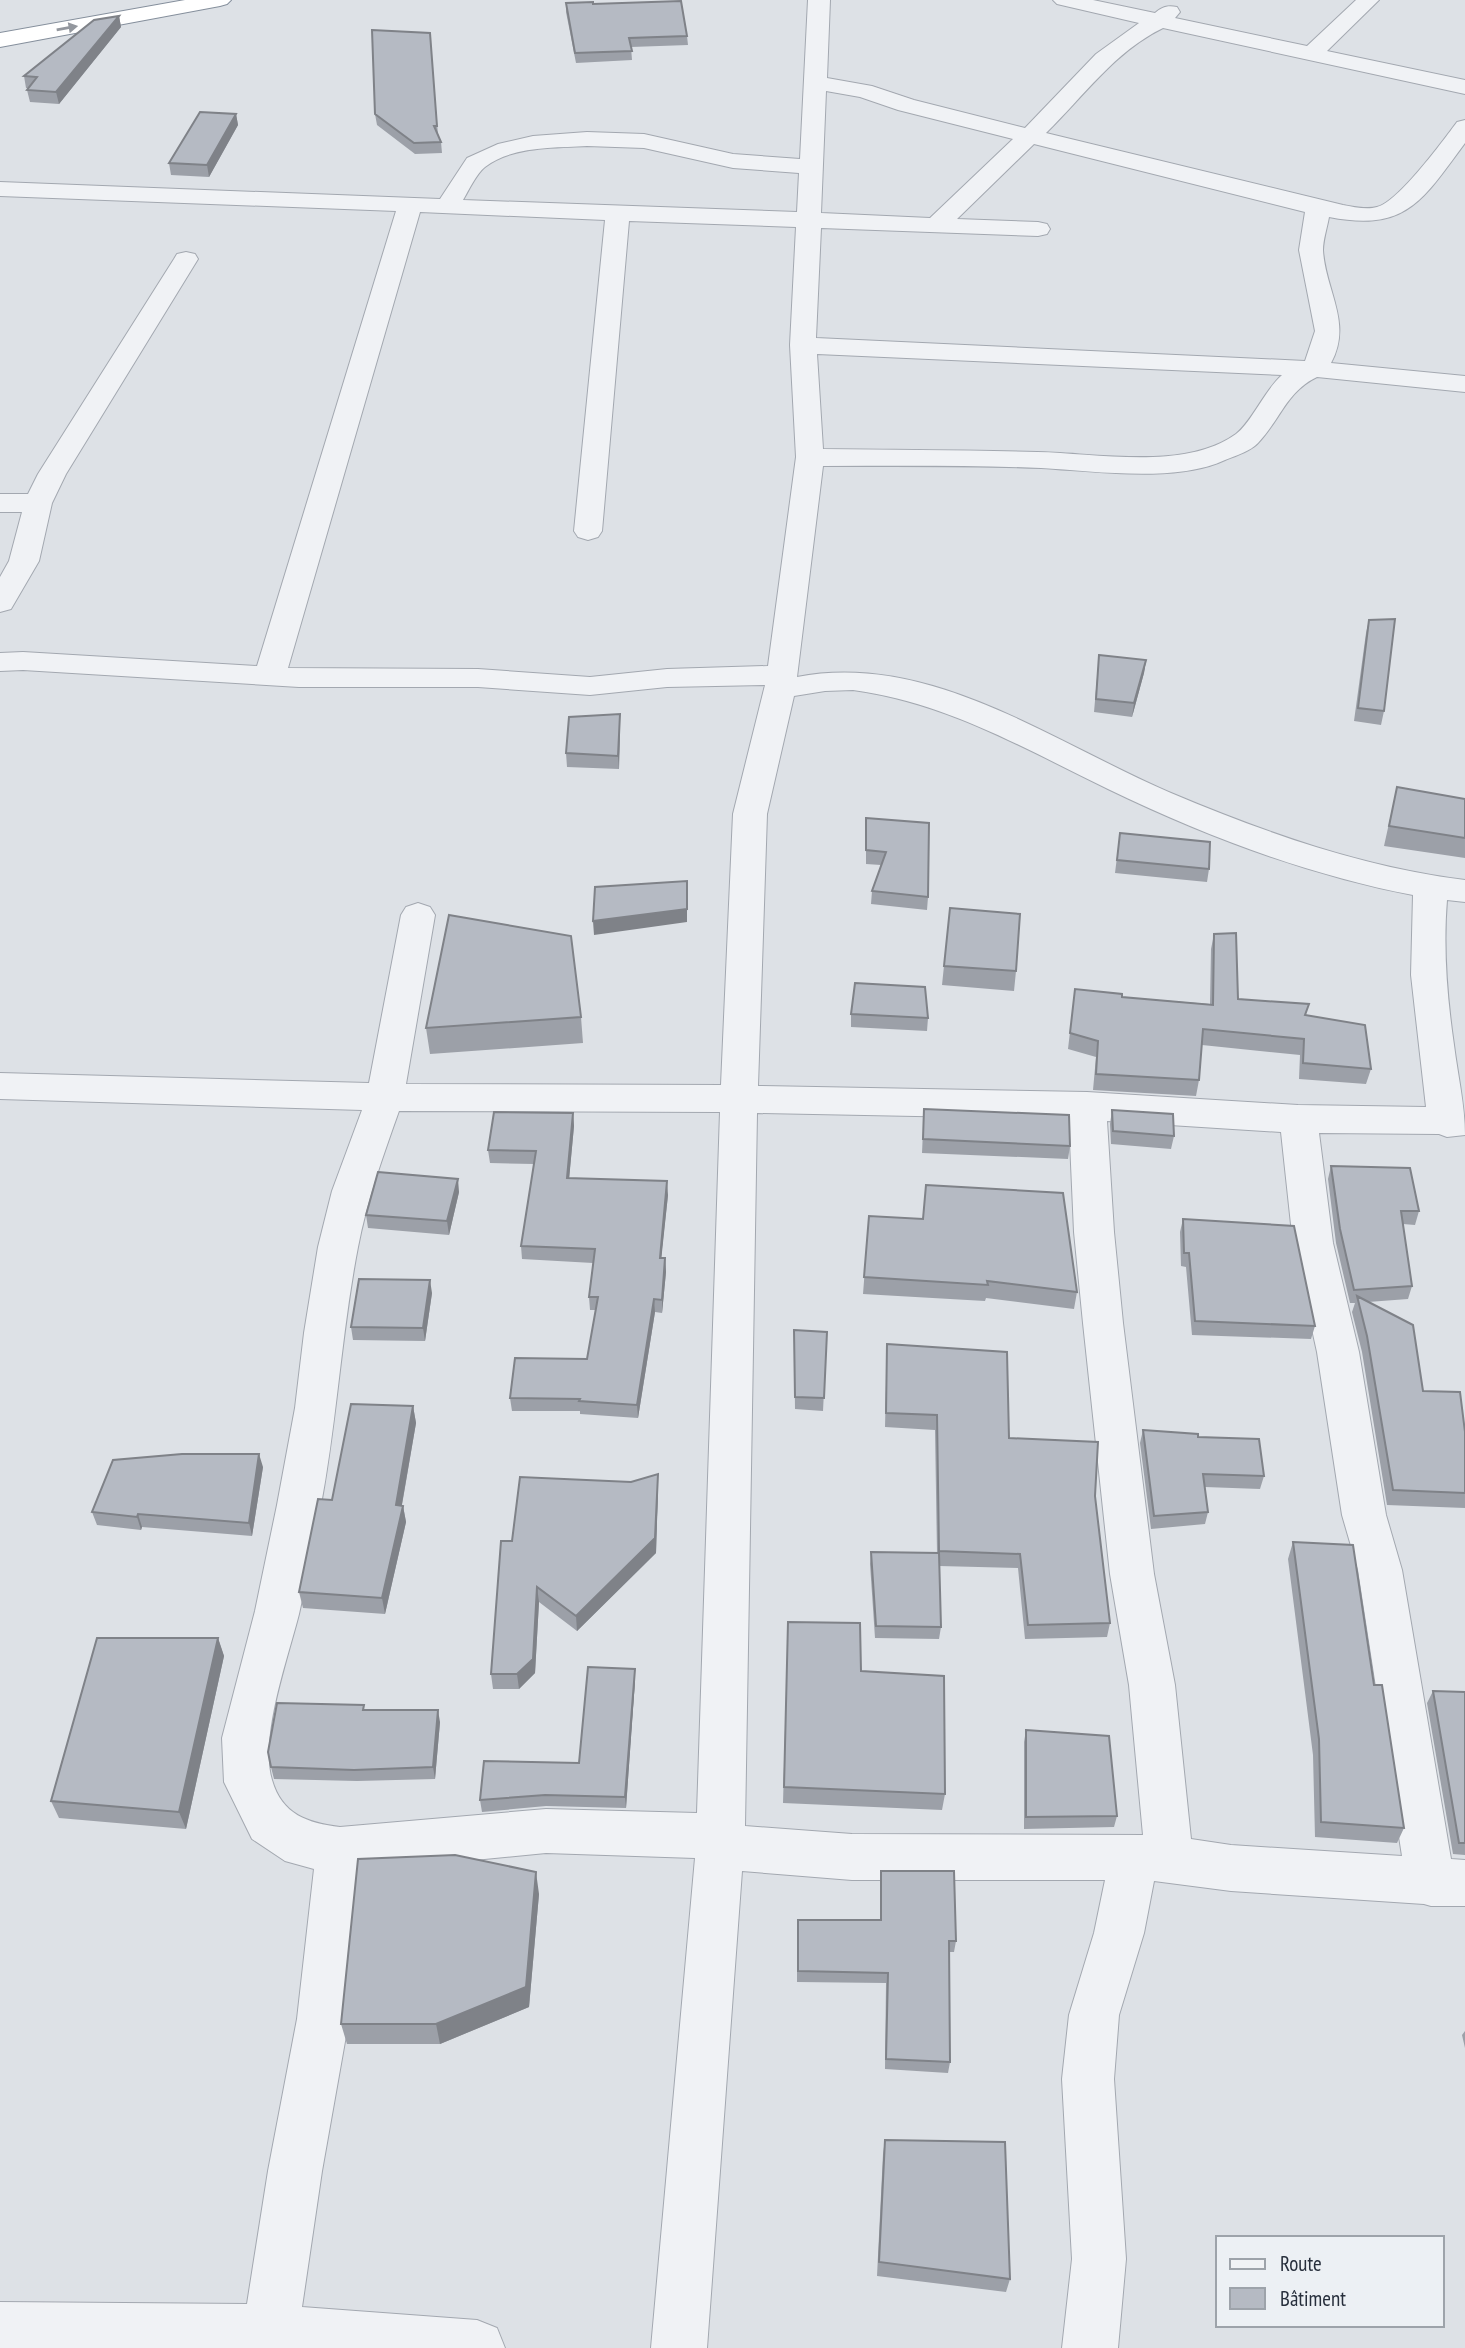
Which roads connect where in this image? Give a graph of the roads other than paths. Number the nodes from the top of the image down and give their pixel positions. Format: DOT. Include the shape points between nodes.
graph roads {
  1 [pos="220,0"];
  2 [pos="819,0"];
  3 [pos="1065,0"];
  4 [pos="1181,0"];
  5 [pos="1368,0"];
  6 [pos="1160,21"];
  7 [pos="0,40"];
  8 [pos="1312,53"];
  9 [pos="816,83"];
  10 [pos="1465,88"];
  11 [pos="1465,127"];
  12 [pos="1028,136"];
  13 [pos="813,167"];
  14 [pos="0,189"];
  15 [pos="410,204"];
  16 [pos="447,206"];
  17 [pos="1318,208"];
  18 [pos="618,212"];
  19 [pos="808,219"];
  20 [pos="936,225"];
  21 [pos="1038,229"];
  22 [pos="186,259"];
  23 [pos="803,345"];
  24 [pos="1314,369"];
  25 [pos="1465,384"];
  26 [pos="810,457"];
  27 [pos="0,503"];
  28 [pos="38,503"];
  29 [pos="588,531"];
  30 [pos="0,603"];
  31 [pos="0,663"];
  32 [pos="270,676"];
  33 [pos="781,682"];
  34 [pos="1448,889"];
  35 [pos="418,915"];
  36 [pos="0,1086"];
  37 [pos="385,1097"];
  38 [pos="739,1098"];
  39 [pos="1087,1106"];
  40 [pos="1298,1119"];
  41 [pos="1456,1122"];
  42 [pos="720,1841"];
  43 [pos="340,1850"];
  44 [pos="1152,1858"];
  45 [pos="1448,1883"];
  46 [pos="0,2330"];
  47 [pos="270,2340"];
  48 [pos="477,2348"];
  49 [pos="679,2348"];
  50 [pos="1090,2348"];
  7 -- 1 [label="highway, one-way"];
  2 -- 9 [label="street"];
  3 -- 6 [label="street"];
  4 -- 6 [label="street"];
  5 -- 8 [label="street"];
  6 -- 8 [label="street"];
  6 -- 12 [label="street" via="1139,31 1104,59"];
  8 -- 10 [label="street"];
  9 -- 12 [label="street" via="864,91"];
  9 -- 13 [label="street"];
  11 -- 17 [label="street" via="1387,213"];
  12 -- 17 [label="street"];
  12 -- 20 [label="street"];
  13 -- 16 [label="street" via="733,161 643,141 543,142 506,149 475,163"];
  13 -- 19 [label="street"];
  14 -- 15 [label="street"];
  15 -- 16 [label="street"];
  15 -- 32 [label="street"];
  16 -- 18 [label="street"];
  17 -- 24 [label="street" via="1311,250 1328,331"];
  18 -- 19 [label="street"];
  18 -- 29 [label="street"];
  19 -- 20 [label="street"];
  19 -- 23 [label="street"];
  20 -- 21 [label="street"];
  22 -- 28 [label="street"];
  23 -- 24 [label="street"];
  23 -- 26 [label="street"];
  24 -- 25 [label="street"];
  24 -- 26 [label="street" via="1280,391 1247,439 1212,456 1174,463"];
  26 -- 33 [label="street"];
  27 -- 28 [label="street"];
  28 -- 30 [label="street" via="24,561"];
  31 -- 32 [label="street"];
  32 -- 33 [label="street" via="478,678 590,686 667,678"];
  33 -- 34 [label="street" via="850,681 909,691 990,719 1157,799 1275,846 1381,878"];
  33 -- 38 [label="street" via="750,814"];
  34 -- 41 [label="street" via="1426,926 1435,1040"];
  35 -- 37 [label="street"];
  36 -- 37 [label="street"];
  37 -- 38 [label="street"];
  37 -- 43 [label="street" via="351,1191 338,1247 299,1505 245,1738 248,1782 269,1823 302,1845"];
  38 -- 39 [label="street"];
  38 -- 42 [label="street"];
  39 -- 40 [label="street"];
  39 -- 44 [label="street" via="1105,1336 1132,1574 1152,1685"];
  40 -- 41 [label="street"];
  40 -- 45 [label="street" via="1313,1243 1338,1352 1364,1515"];
  42 -- 43 [label="street" via="546,1831"];
  42 -- 44 [label="street" via="852,1857"];
  42 -- 49 [label="street"];
  43 -- 47 [label="street" via="323,2019"];
  44 -- 45 [label="street"];
  44 -- 50 [label="street" via="1119,1933 1094,2014 1088,2079 1099,2259"];
  46 -- 47 [label="street"];
  47 -- 48 [label="street"];
}
